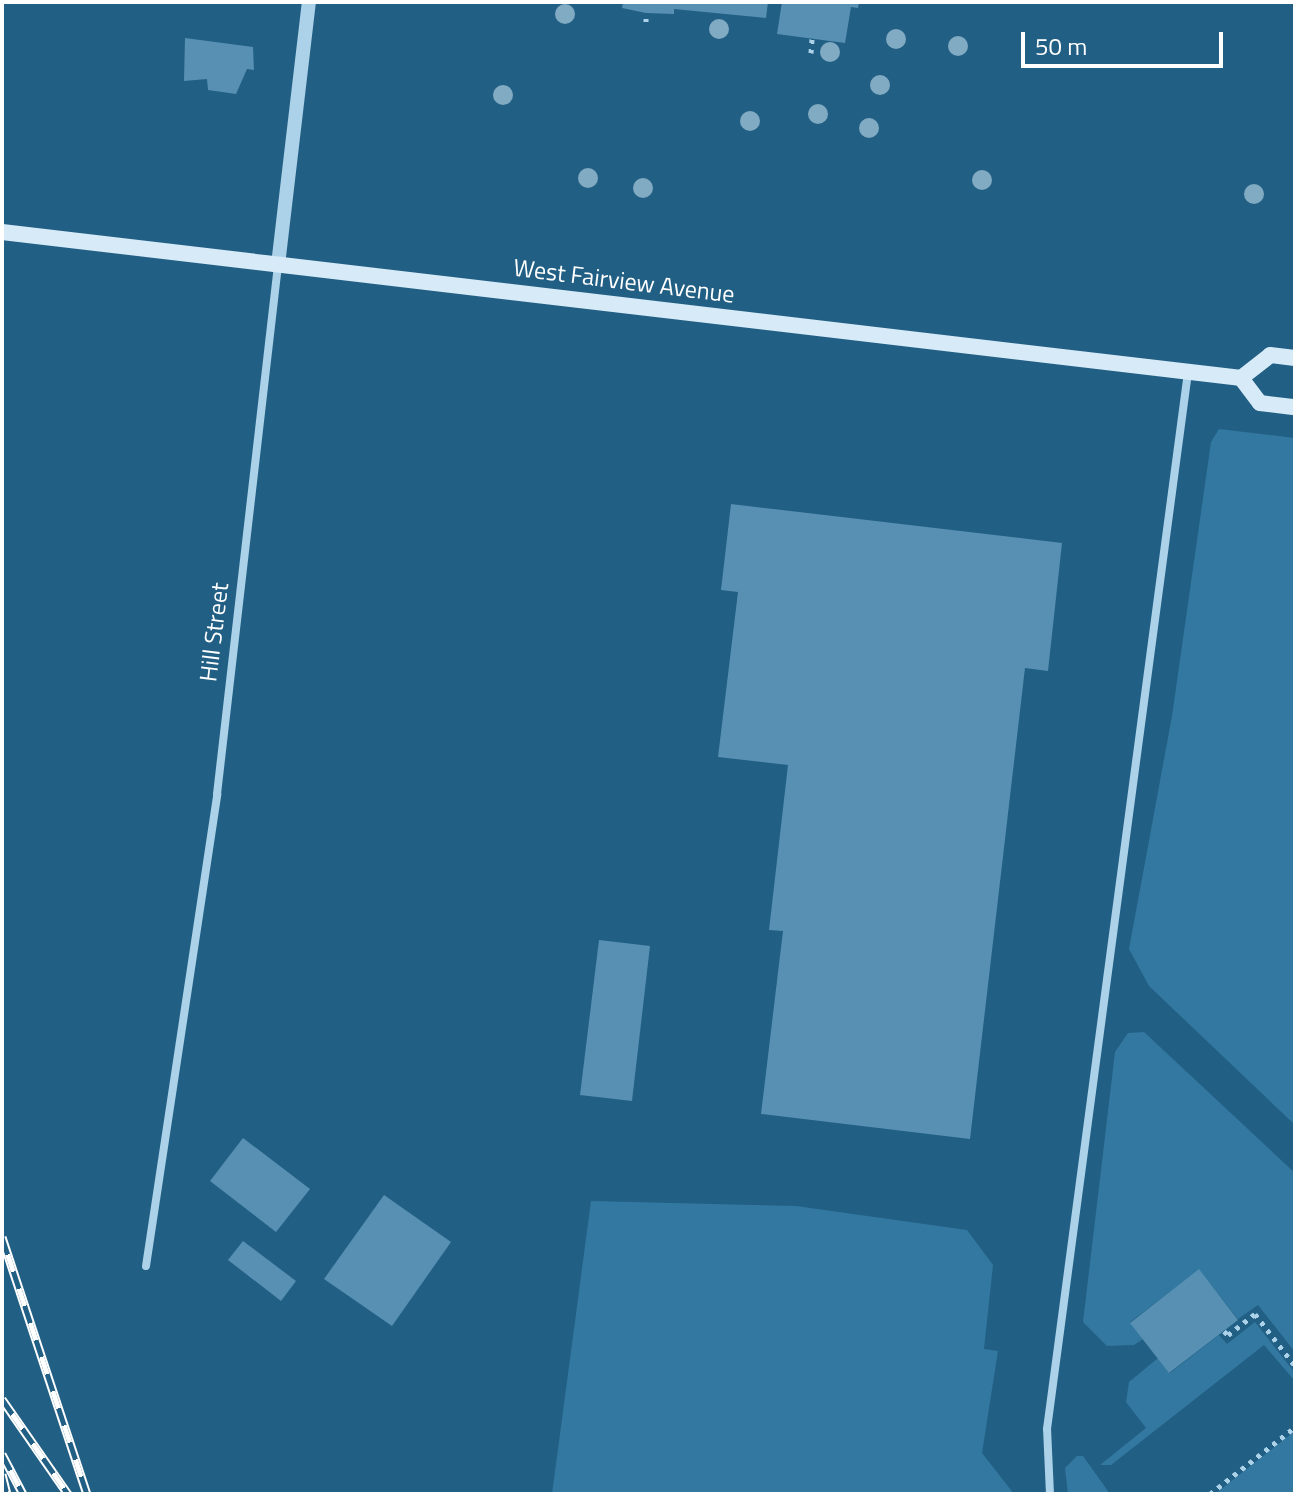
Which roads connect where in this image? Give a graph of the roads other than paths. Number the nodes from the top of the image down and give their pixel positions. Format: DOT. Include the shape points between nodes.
graph roads {
  1 [pos="309,2"];
  2 [pos="2,232"];
  3 [pos="278,265"];
  4 [pos="1295,358"];
  5 [pos="1188,372"];
  6 [pos="1241,378"];
  7 [pos="1295,407"];
  8 [pos="146,1266"];
  9 [pos="1050,1494"];
  1 -- 3 [label="street, Hill Street"];
  2 -- 3 [label="main road, West Fairview Avenue"];
  3 -- 5 [label="main road, West Fairview Avenue"];
  3 -- 8 [label="street, Hill Street" via="219,779"];
  4 -- 6 [label="main road" via="1270,355"];
  5 -- 6 [label="main road, West Fairview Avenue"];
  5 -- 9 [label="street" via="1047,1429"];
  6 -- 7 [label="main road" via="1260,403"];
}
